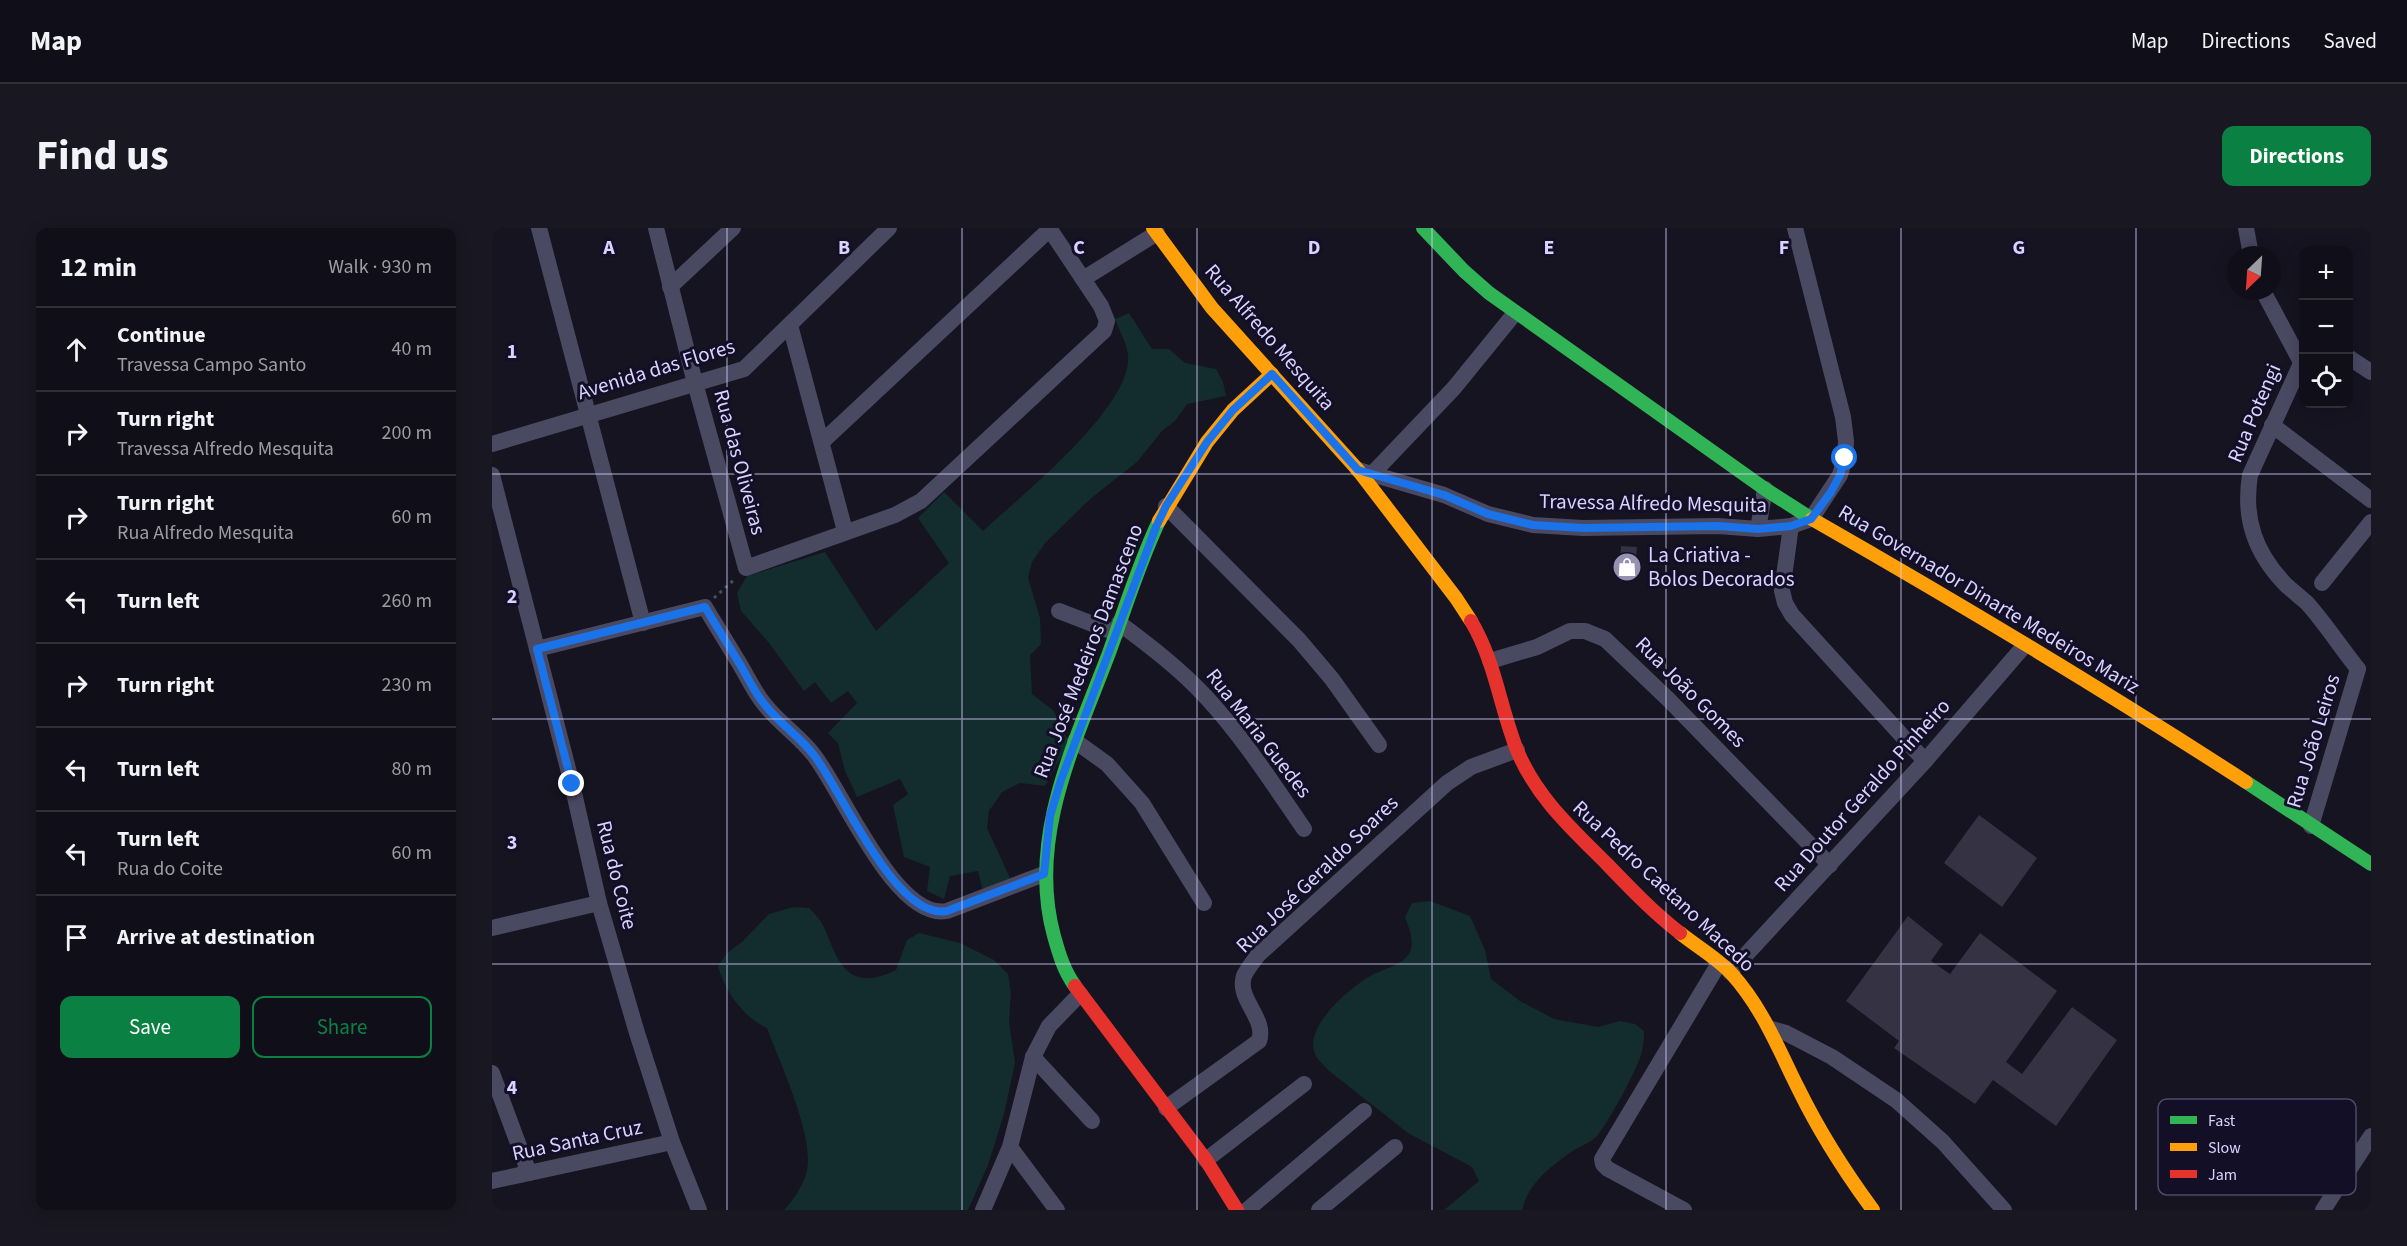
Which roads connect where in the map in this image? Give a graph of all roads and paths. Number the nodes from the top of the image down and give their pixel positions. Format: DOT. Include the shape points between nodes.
graph roads {
  1 [pos="539,228"];
  2 [pos="656,228"];
  3 [pos="733,228"];
  4 [pos="889,228"];
  5 [pos="1050,228"];
  6 [pos="1423,228"];
  7 [pos="1795,228"];
  8 [pos="2246,228"];
  9 [pos="1155,231"];
  10 [pos="2249,246"];
  11 [pos="1083,279"];
  12 [pos="670,287"];
  13 [pos="2268,300"];
  14 [pos="1515,312"];
  15 [pos="790,324"];
  16 [pos="2299,354"];
  17 [pos="2353,360"];
  18 [pos="2299,366"];
  19 [pos="2371,372"];
  20 [pos="1272,374"];
  21 [pos="695,383"];
  22 [pos="589,414"];
  23 [pos="2272,425"];
  24 [pos="822,442"];
  25 [pos="492,444"];
  26 [pos="1366,471"];
  27 [pos="492,475"];
  28 [pos="1765,489"];
  29 [pos="2371,500"];
  30 [pos="1166,506"];
  31 [pos="1811,519"];
  32 [pos="2371,522"];
  33 [pos="1791,526"];
  34 [pos="1758,529"];
  35 [pos="845,531"];
  36 [pos="746,568"];
  37 [pos="2322,583"];
  38 [pos="705,607"];
  39 [pos="1059,611"];
  40 [pos="643,623"];
  41 [pos="1118,628"];
  42 [pos="2025,645"];
  43 [pos="537,649"];
  44 [pos="1490,661"];
  45 [pos="2365,671"];
  46 [pos="1075,741"];
  47 [pos="1379,745"];
  48 [pos="1517,750"];
  49 [pos="1925,761"];
  50 [pos="2311,826"];
  51 [pos="1304,829"];
  52 [pos="2371,864"];
  53 [pos="1830,865"];
  54 [pos="1044,874"];
  55 [pos="599,903"];
  56 [pos="1204,903"];
  57 [pos="492,928"];
  58 [pos="1724,968"];
  59 [pos="1080,994"];
  60 [pos="1771,1029"];
  61 [pos="1033,1057"];
  62 [pos="492,1073"];
  63 [pos="1304,1084"];
  64 [pos="1166,1108"];
  65 [pos="1364,1112"];
  66 [pos="1092,1121"];
  67 [pos="2371,1136"];
  68 [pos="672,1142"];
  69 [pos="1010,1147"];
  70 [pos="1395,1147"];
  71 [pos="2356,1159"];
  72 [pos="1206,1160"];
  73 [pos="529,1173"];
  74 [pos="492,1181"];
  75 [pos="2333,1195"];
  76 [pos="699,1210"];
  77 [pos="982,1210"];
  78 [pos="1057,1210"];
  79 [pos="1238,1210"];
  80 [pos="1247,1210"];
  81 [pos="1319,1210"];
  82 [pos="1684,1210"];
  83 [pos="1873,1210"];
  84 [pos="2004,1210"];
  85 [pos="2323,1210"];
  1 -- 22 [label="street"];
  2 -- 12 [label="street, Rua das Oliveiras"];
  3 -- 12 [label="street"];
  4 -- 15 [label="street, Avenida das Flores"];
  5 -- 11 [label="street"];
  5 -- 24 [label="street"];
  6 -- 14 [label="street, Rua Governador Dinarte Medeiros Mariz" via="1464,271"];
  7 -- 31 [label="street" via="1846,441 1840,475"];
  8 -- 10 [label="street"];
  9 -- 11 [label="street"];
  9 -- 20 [label="street, Rua Alfredo Mesquita" via="1212,308"];
  11 -- 35 [label="street" via="1106,317 1104,331 921,501 895,515"];
  12 -- 21 [label="street, Rua das Oliveiras"];
  13 -- 16 [label="street, Rua Potengi"];
  14 -- 26 [label="street" via="1454,388"];
  14 -- 28 [label="street, Rua Governador Dinarte Medeiros Mariz"];
  15 -- 21 [label="street, Avenida das Flores" via="744,369"];
  15 -- 24 [label="street"];
  17 -- 19 [label="street"];
  18 -- 23 [label="street, Rua Potengi"];
  20 -- 26 [label="street, Rua Alfredo Mesquita"];
  20 -- 30 [label="street, Rua José Medeiros Damasceno" via="1233,410 1207,442"];
  21 -- 22 [label="street, Avenida das Flores"];
  21 -- 36 [label="street, Rua das Oliveiras"];
  22 -- 25 [label="street, Avenida das Flores"];
  22 -- 40 [label="street"];
  23 -- 29 [label="street"];
  23 -- 45 [label="street, Rua Potengi" via="2250,475 2248,520 2254,539 2284,583"];
  24 -- 35 [label="street"];
  26 -- 34 [label="street, Travessa Alfredo Mesquita" via="1444,495 1488,514 1533,525"];
  26 -- 44 [label="street, Rua Pedro Caetano Macedo" via="1456,598"];
  27 -- 43 [label="street, Rua do Coite"];
  28 -- 31 [label="street, Rua Governador Dinarte Medeiros Mariz"];
  28 -- 34 [label="street"];
  30 -- 41 [label="street, Rua José Medeiros Damasceno"];
  30 -- 47 [label="street" via="1299,640"];
  31 -- 33 [label="street, Travessa Alfredo Mesquita"];
  31 -- 42 [label="street, Rua Governador Dinarte Medeiros Mariz"];
  32 -- 37 [label="street"];
  33 -- 34 [label="street, Travessa Alfredo Mesquita"];
  33 -- 49 [label="street" via="1782,591 1785,603 1803,629"];
  35 -- 36 [label="street"];
  36 -- 38 [label="path"];
  38 -- 40 [label="street"];
  38 -- 54 [label="street" via="765,705 813,754 885,871 920,906 934,912 947,911"];
  39 -- 41 [label="street, Rua Maria Guedes"];
  40 -- 43 [label="street"];
  41 -- 46 [label="street, Rua José Medeiros Damasceno"];
  41 -- 51 [label="street, Rua Maria Guedes" via="1174,665 1207,698"];
  42 -- 49 [label="street, Rua Doutor Geraldo Pinheiro"];
  42 -- 50 [label="street, Rua Governador Dinarte Medeiros Mariz" via="2149,719"];
  43 -- 55 [label="street, Rua do Coite"];
  44 -- 48 [label="street, Rua Pedro Caetano Macedo"];
  44 -- 53 [label="street, Rua João Gomes" via="1537,647 1570,631 1585,631 1605,639"];
  45 -- 50 [label="street, Rua João Leiros"];
  46 -- 54 [label="street, Rua José Medeiros Damasceno" via="1050,816"];
  46 -- 56 [label="street" via="1107,764 1142,803"];
  48 -- 58 [label="street, Rua Pedro Caetano Macedo" via="1536,788 1555,812 1669,925"];
  48 -- 64 [label="street, Rua José Geraldo Soares" via="1471,767 1447,783 1258,955 1243,986 1260,1028 1259,1041"];
  49 -- 53 [label="street, Rua Doutor Geraldo Pinheiro"];
  50 -- 52 [label="street, Rua Governador Dinarte Medeiros Mariz"];
  53 -- 58 [label="street, Rua Doutor Geraldo Pinheiro"];
  54 -- 59 [label="street, Rua José Medeiros Damasceno" via="1056,949"];
  55 -- 57 [label="street"];
  55 -- 68 [label="street, Rua do Coite"];
  58 -- 60 [label="street, Rua Pedro Caetano Macedo"];
  58 -- 82 [label="street, Rua Doutor Geraldo Pinheiro" via="1602,1159 1608,1169"];
  59 -- 61 [label="street" via="1049,1026"];
  59 -- 64 [label="street, Rua José Medeiros Damasceno"];
  60 -- 83 [label="street, Rua Pedro Caetano Macedo" via="1799,1090 1847,1175"];
  60 -- 84 [label="street" via="1832,1057 1896,1100 1943,1143"];
  61 -- 66 [label="street"];
  61 -- 69 [label="street"];
  62 -- 73 [label="street"];
  63 -- 72 [label="street"];
  64 -- 72 [label="street, Rua José Medeiros Damasceno"];
  65 -- 80 [label="street"];
  67 -- 71 [label="street"];
  68 -- 73 [label="street, Rua Santa Cruz"];
  68 -- 76 [label="street, Rua do Coite"];
  69 -- 77 [label="street"];
  69 -- 78 [label="street"];
  70 -- 81 [label="street"];
  72 -- 79 [label="street, Rua José Medeiros Damasceno"];
  73 -- 74 [label="street, Rua Santa Cruz"];
  75 -- 85 [label="street"];
}
